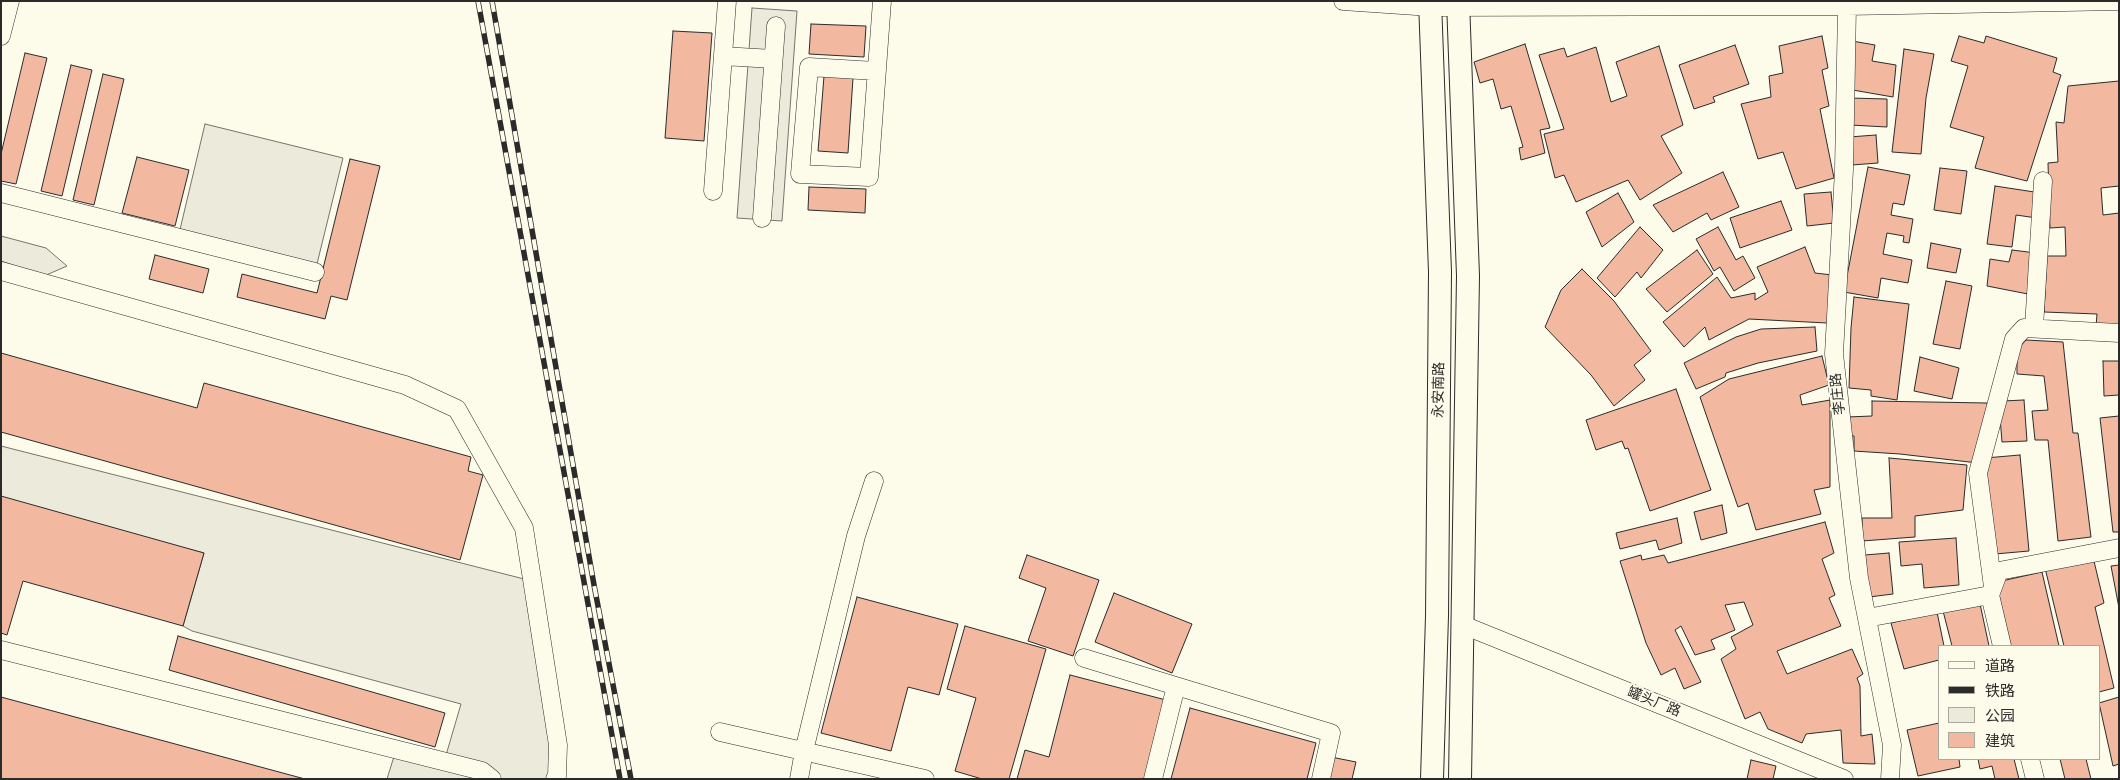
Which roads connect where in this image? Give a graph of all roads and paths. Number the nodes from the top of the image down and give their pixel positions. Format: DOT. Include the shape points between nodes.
graph roads {
  1 [pos="10,1"];
  2 [pos="728,1"];
  3 [pos="882,1"];
  4 [pos="1343,1"];
  5 [pos="2119,1"];
  6 [pos="1431,4"];
  7 [pos="1458,4"];
  8 [pos="1847,6"];
  9 [pos="776,26"];
  10 [pos="1,36"];
  11 [pos="723,56"];
  12 [pos="773,59"];
  13 [pos="876,71"];
  14 [pos="2043,181"];
  15 [pos="713,191"];
  16 [pos="1,193"];
  17 [pos="762,218"];
  18 [pos="1,271"];
  19 [pos="315,272"];
  20 [pos="2034,327"];
  21 [pos="2119,333"];
  22 [pos="874,481"];
  23 [pos="2119,548"];
  24 [pos="1991,591"];
  25 [pos="1867,618"];
  26 [pos="1463,625"];
  27 [pos="2002,645"];
  28 [pos="1,650"];
  29 [pos="1084,658"];
  30 [pos="1176,686"];
  31 [pos="720,732"];
  32 [pos="804,751"];
  33 [pos="2030,760"];
  34 [pos="492,779"];
  35 [pos="555,779"];
  36 [pos="799,779"];
  37 [pos="925,779"];
  38 [pos="1153,779"];
  39 [pos="1321,779"];
  40 [pos="1432,779"];
  41 [pos="1460,779"];
  42 [pos="1844,779"];
  43 [pos="1890,779"];
  44 [pos="2035,779"];
  1 -- 10 [label="street"];
  2 -- 11 [label="street"];
  3 -- 13 [label="street"];
  4 -- 6 [label="street"];
  5 -- 8 [label="street"];
  6 -- 7 [label="street"];
  6 -- 40 [label="main road, 永安南路" via="1440,272"];
  7 -- 8 [label="street"];
  7 -- 26 [label="main road, 永安南路" via="1468,276"];
  8 -- 25 [label="street, 李庄路" via="1844,170 1834,354 1859,578"];
  9 -- 12 [label="street"];
  11 -- 12 [label="street"];
  11 -- 15 [label="street"];
  12 -- 17 [label="street"];
  13 -- 13 [label="street" via="869,177 800,174 808,68"];
  14 -- 20 [label="street"];
  16 -- 19 [label="street"];
  18 -- 35 [label="street" via="405,385 457,409 524,528 558,745"];
  20 -- 21 [label="street"];
  20 -- 24 [label="street" via="2024,328 2014,338 1978,473"];
  22 -- 32 [label="street" via="856,536"];
  23 -- 24 [label="street" via="1999,571"];
  24 -- 25 [label="street"];
  24 -- 27 [label="street"];
  25 -- 43 [label="street, 李庄路" via="1892,745"];
  26 -- 41 [label="main road, 永安南路"];
  26 -- 42 [label="street, 罐头厂路"];
  28 -- 34 [label="street" via="482,771"];
  29 -- 30 [label="street"];
  30 -- 38 [label="street"];
  30 -- 39 [label="street" via="1331,733"];
  31 -- 32 [label="street"];
  32 -- 36 [label="street"];
  32 -- 37 [label="street"];
  33 -- 44 [label="street"];
}
